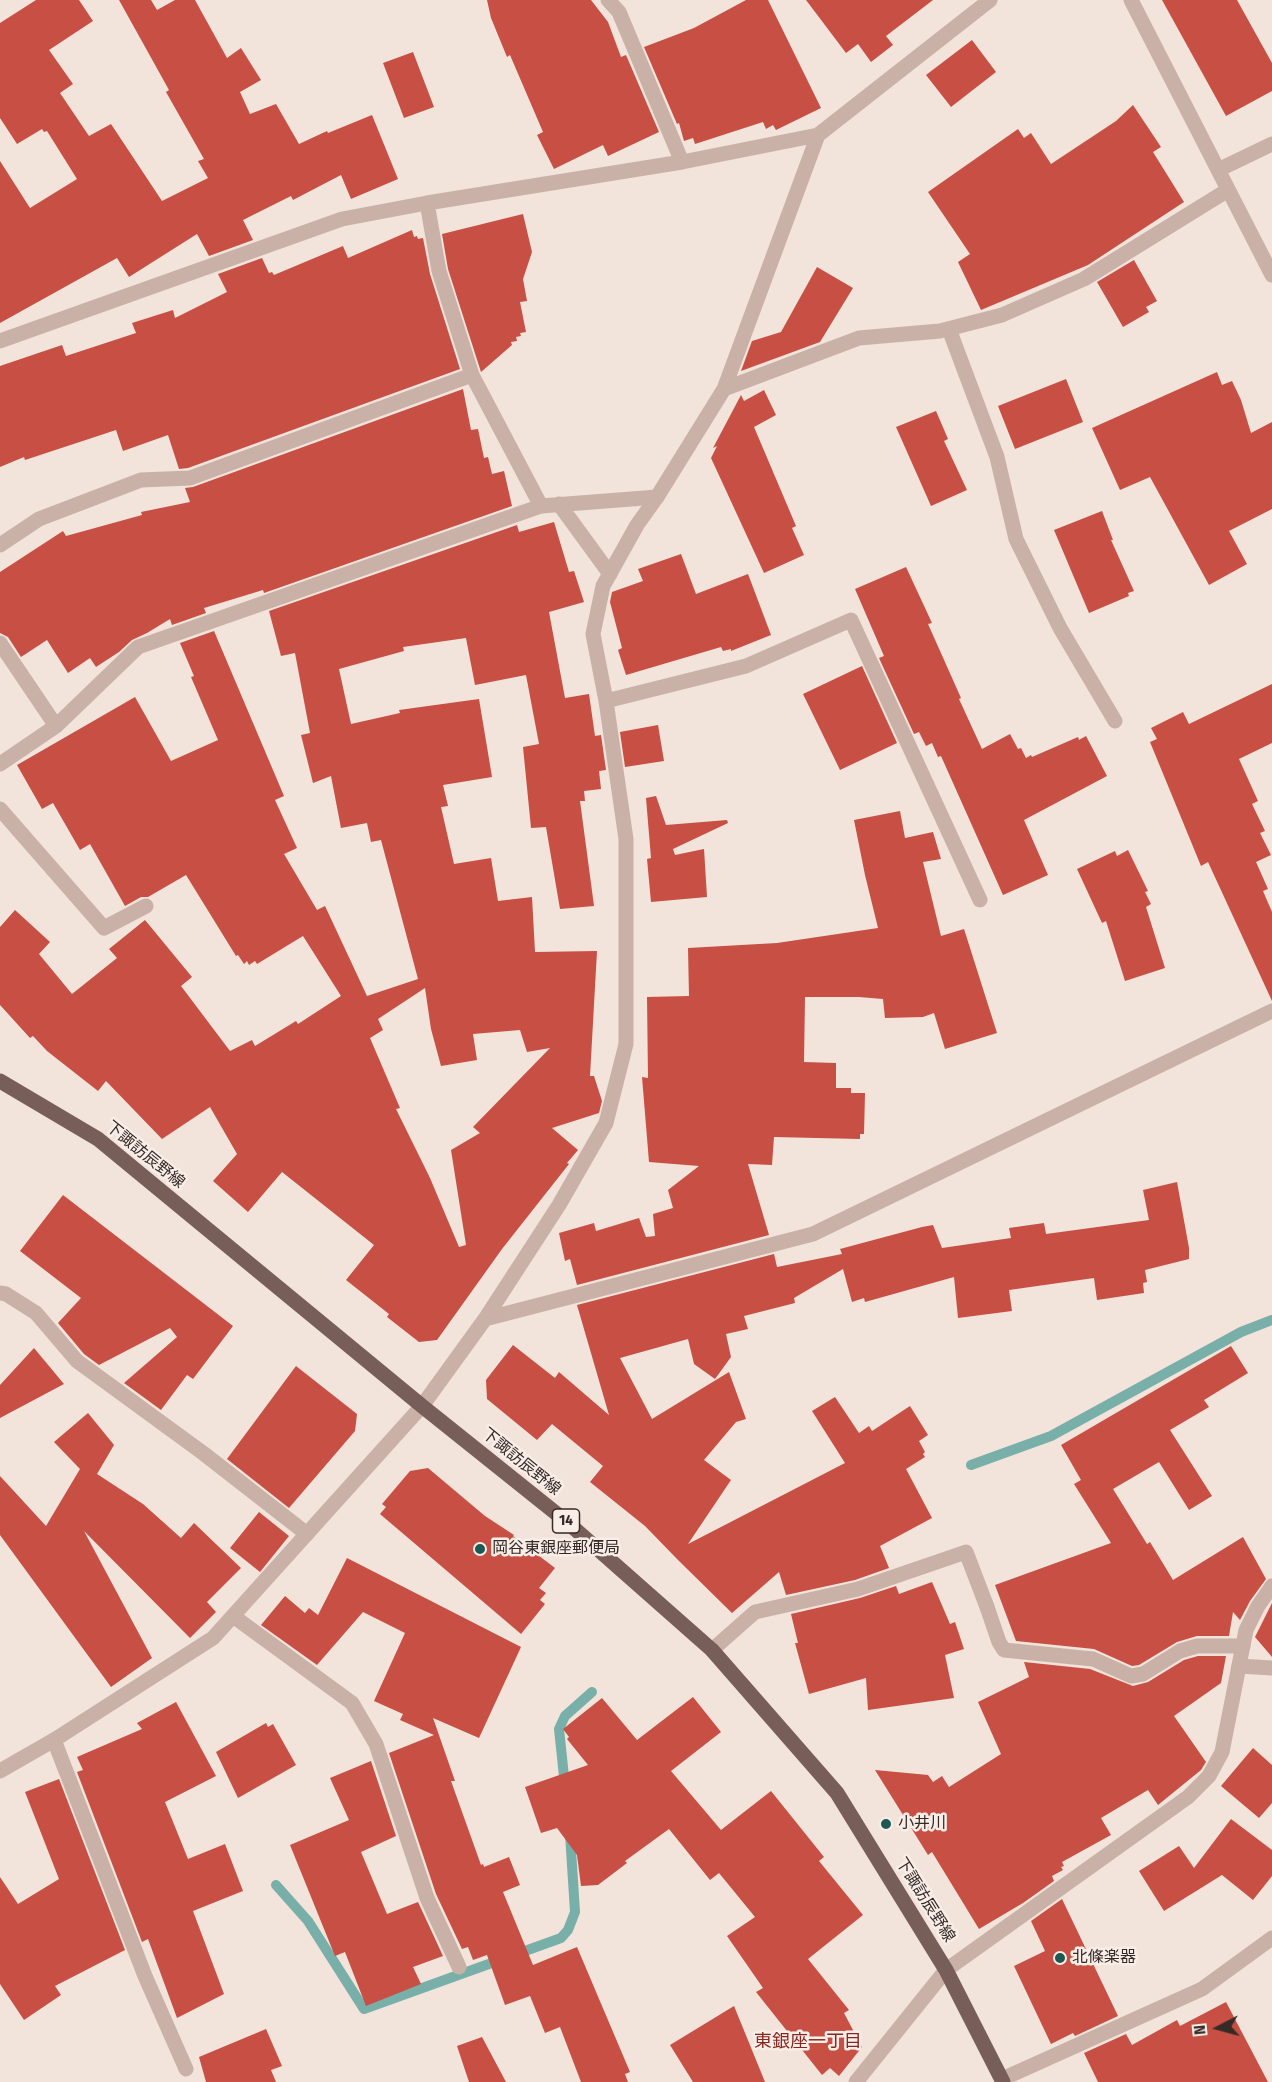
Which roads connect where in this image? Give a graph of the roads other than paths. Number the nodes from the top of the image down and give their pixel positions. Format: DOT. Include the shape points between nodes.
graph roads {
  1 [pos="608,0"];
  2 [pos="990,0"];
  3 [pos="1131,0"];
  4 [pos="818,135"];
  5 [pos="1272,144"];
  6 [pos="682,162"];
  7 [pos="1218,170"];
  8 [pos="1228,190"];
  9 [pos="427,203"];
  10 [pos="1272,275"];
  11 [pos="948,329"];
  12 [pos="0,341"];
  13 [pos="472,375"];
  14 [pos="724,389"];
  15 [pos="657,497"];
  16 [pos="559,504"];
  17 [pos="541,506"];
  18 [pos="0,545"];
  19 [pos="610,574"];
  20 [pos="0,643"];
  21 [pos="606,701"];
  22 [pos="1115,721"];
  23 [pos="56,726"];
  24 [pos="0,764"];
  25 [pos="0,809"];
  26 [pos="980,900"];
  27 [pos="146,906"];
  28 [pos="1272,1011"];
  29 [pos="0,1081"];
  30 [pos="0,1293"];
  31 [pos="485,1319"];
  32 [pos="423,1406"];
  33 [pos="307,1534"];
  34 [pos="1272,1586"];
  35 [pos="233,1616"];
  36 [pos="1243,1646"];
  37 [pos="712,1650"];
  38 [pos="1239,1666"];
  39 [pos="1272,1668"];
  40 [pos="54,1740"];
  41 [pos="0,1771"];
  42 [pos="1272,1938"];
  43 [pos="459,1967"];
  44 [pos="946,1970"];
  45 [pos="186,2069"];
  46 [pos="1003,2080"];
  47 [pos="856,2082"];
  1 -- 6 [label="street" via="619,12"];
  2 -- 4 [label="street"];
  3 -- 7 [label="street"];
  4 -- 6 [label="street"];
  4 -- 14 [label="street"];
  5 -- 7 [label="street"];
  6 -- 9 [label="street"];
  7 -- 8 [label="street"];
  8 -- 10 [label="street"];
  8 -- 11 [label="street" via="1084,279 1002,315"];
  9 -- 12 [label="street" via="342,219"];
  9 -- 13 [label="street" via="439,272"];
  11 -- 14 [label="street" via="859,338"];
  11 -- 22 [label="street" via="997,457 1016,539 1060,628"];
  13 -- 17 [label="street"];
  13 -- 18 [label="street" via="190,478 141,480 39,519"];
  14 -- 15 [label="street"];
  15 -- 16 [label="street"];
  15 -- 19 [label="street"];
  16 -- 17 [label="street"];
  16 -- 19 [label="street"];
  17 -- 23 [label="street" via="138,648"];
  19 -- 21 [label="street" via="603,586 593,634"];
  20 -- 23 [label="street"];
  21 -- 26 [label="street" via="746,666 851,620"];
  21 -- 31 [label="street" via="626,839 626,1044 606,1123 559,1205"];
  23 -- 24 [label="street"];
  25 -- 27 [label="street" via="104,928"];
  28 -- 31 [label="street" via="813,1234"];
  29 -- 32 [label="main road, 下諏訪辰野線 / 14" via="98,1139"];
  30 -- 33 [label="street" via="36,1313 77,1361 203,1452"];
  31 -- 32 [label="street"];
  32 -- 33 [label="street"];
  32 -- 37 [label="main road, 下諏訪辰野線 / 14" via="567,1522"];
  33 -- 35 [label="street"];
  34 -- 36 [label="street" via="1246,1630"];
  35 -- 40 [label="street" via="213,1638"];
  35 -- 43 [label="street" via="352,1703 376,1744 428,1898"];
  36 -- 37 [label="street" via="1180,1650 1143,1674 1131,1676 1093,1659 1004,1650 966,1552 858,1589 755,1612"];
  36 -- 38 [label="street"];
  37 -- 44 [label="main road, 下諏訪辰野線 / 14" via="837,1792"];
  38 -- 39 [label="street"];
  38 -- 44 [label="street" via="1222,1752 1209,1776 1188,1797"];
  40 -- 41 [label="street"];
  40 -- 45 [label="street" via="145,1976"];
  42 -- 46 [label="street" via="1202,1989"];
  44 -- 46 [label="main road, 下諏訪辰野線 / 14"];
  44 -- 47 [label="street"];
}
